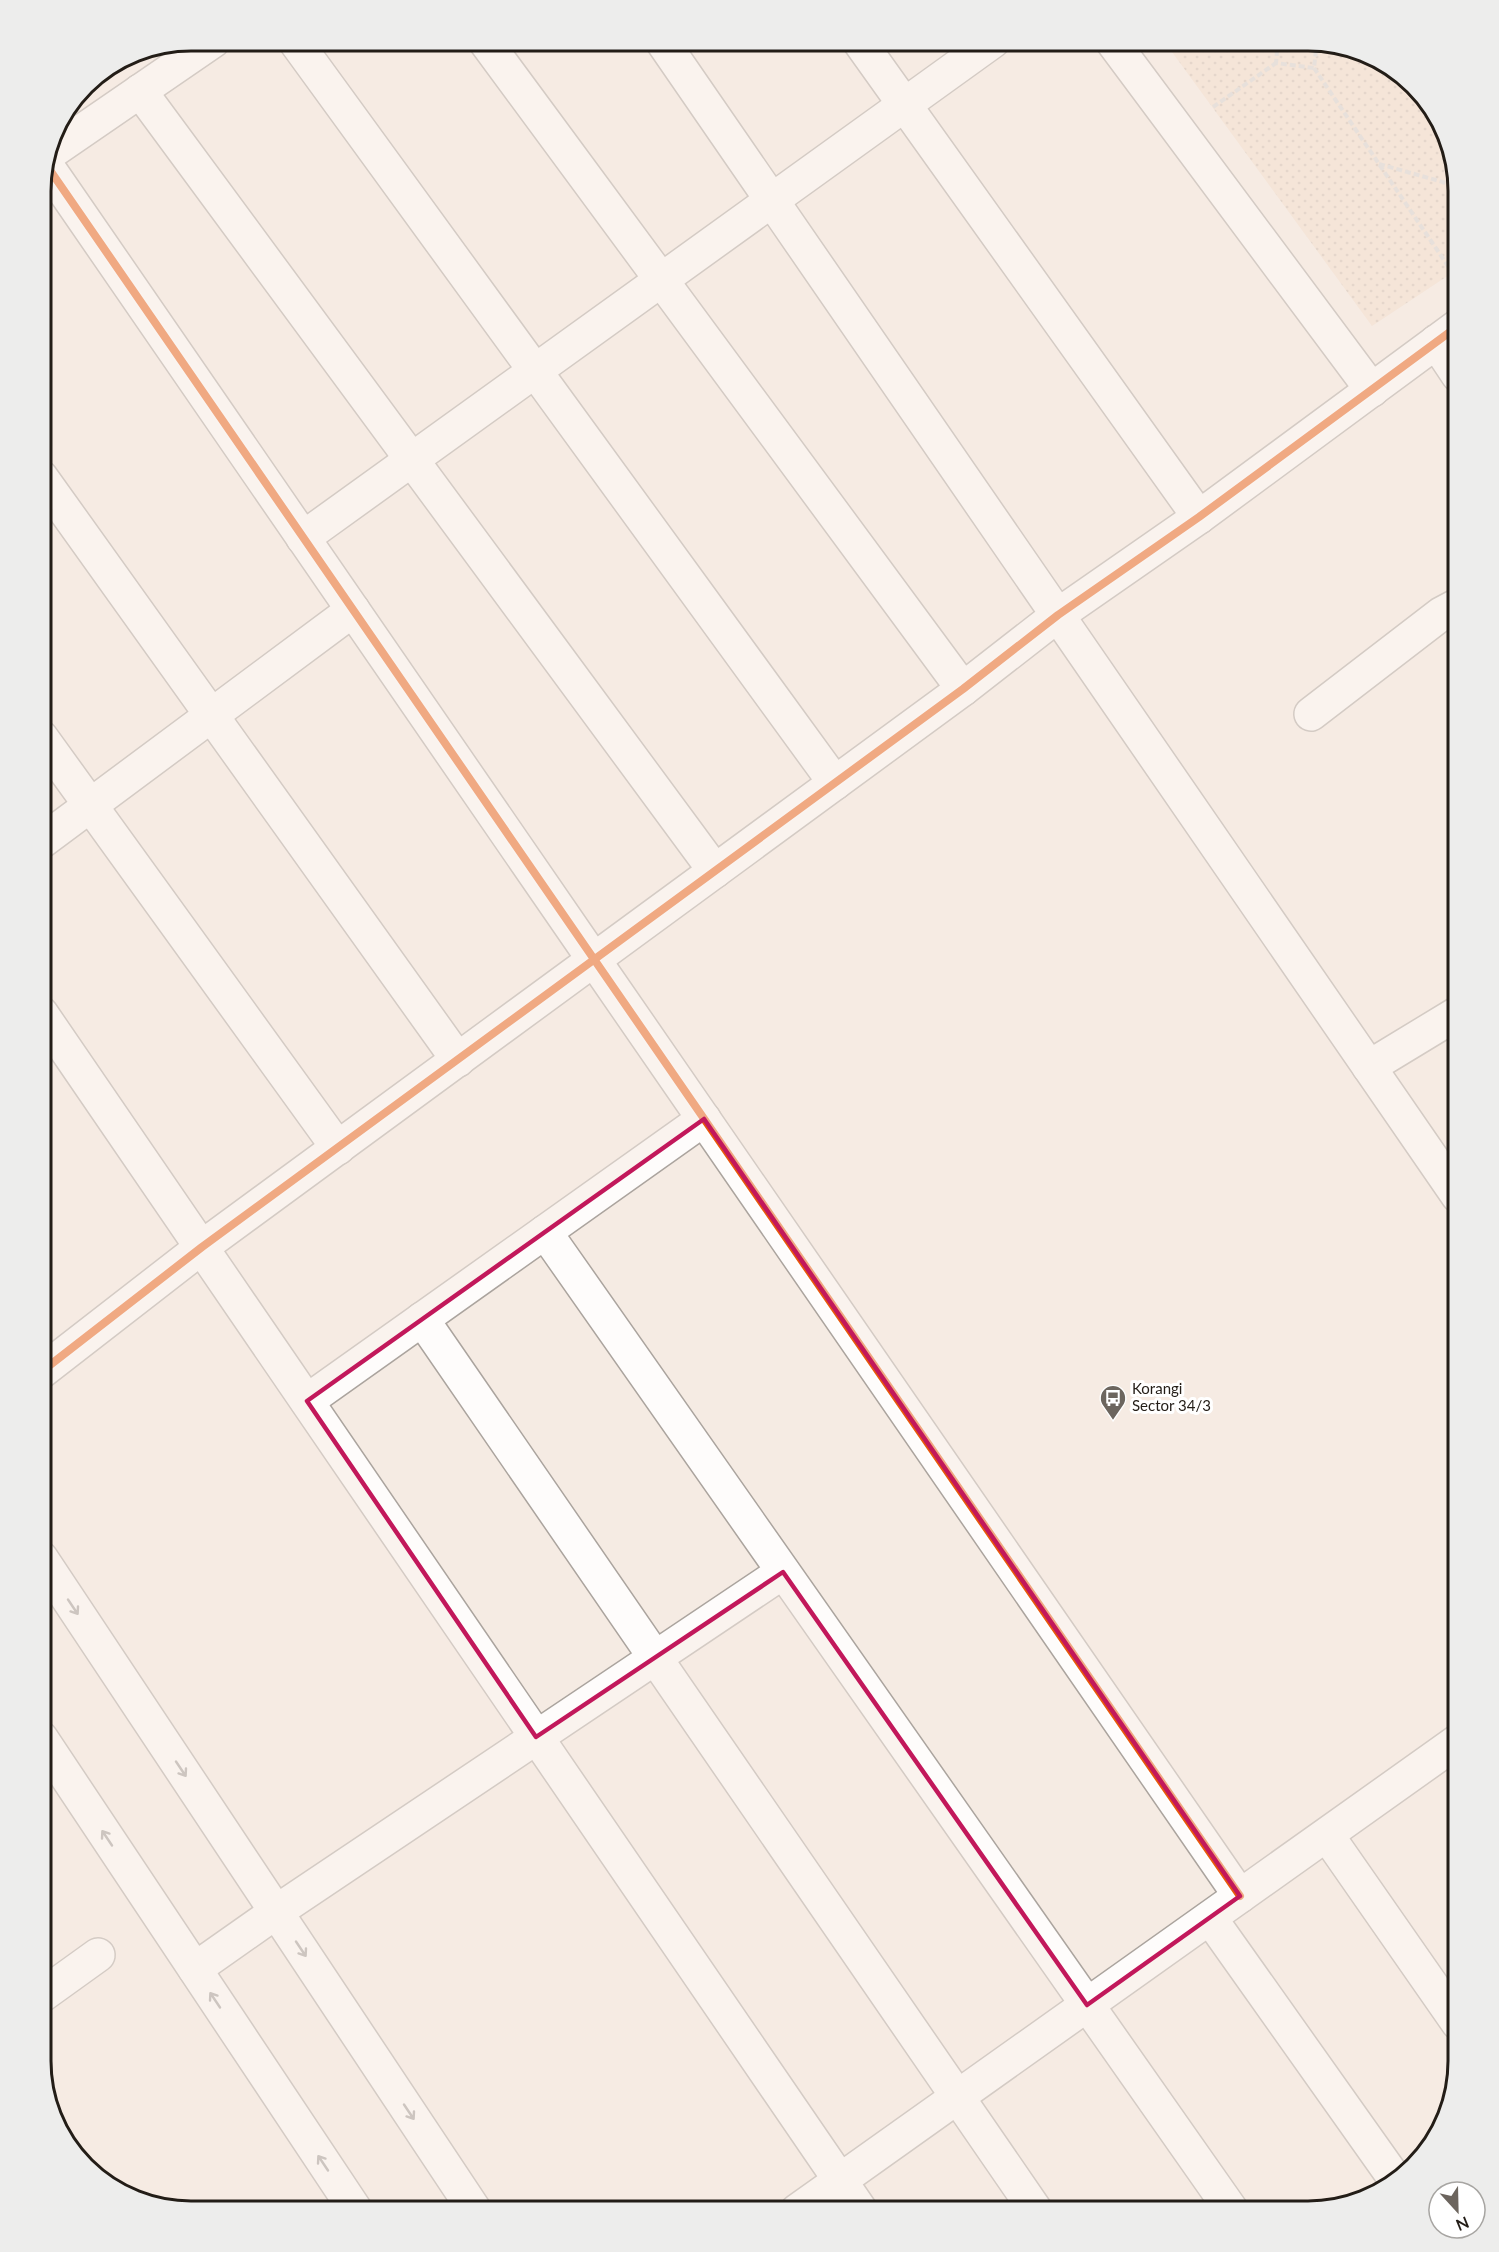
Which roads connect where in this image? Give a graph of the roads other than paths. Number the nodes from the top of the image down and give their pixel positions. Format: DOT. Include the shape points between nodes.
graph roads {
  1 [pos="198,51"];
  2 [pos="303,51"];
  3 [pos="492,51"];
  4 [pos="669,51"];
  5 [pos="866,51"];
  6 [pos="979,51"];
  7 [pos="1119,51"];
  8 [pos="140,92"];
  9 [pos="905,105"];
  10 [pos="59,147"];
  11 [pos="52,173"];
  12 [pos="771,200"];
  13 [pos="661,279"];
  14 [pos="1447,334"];
  15 [pos="535,370"];
  16 [pos="1372,390"];
  17 [pos="411,460"];
  18 [pos="51,491"];
  19 [pos="1199,517"];
  20 [pos="303,538"];
  21 [pos="353,610"];
  22 [pos="1058,615"];
  23 [pos="1448,620"];
  24 [pos="963,689"];
  25 [pos="1311,714"];
  26 [pos="211,715"];
  27 [pos="51,751"];
  28 [pos="835,783"];
  29 [pos="90,805"];
  30 [pos="51,834"];
  31 [pos="715,871"];
  32 [pos="594,960"];
  33 [pos="1448,1019"];
  34 [pos="51,1028"];
  35 [pos="458,1060"];
  36 [pos="1369,1067"];
  37 [pos="704,1119"];
  38 [pos="338,1148"];
  39 [pos="1448,1182"];
  40 [pos="545,1232"];
  41 [pos="202,1247"];
  42 [pos="422,1319"];
  43 [pos="51,1364"];
  44 [pos="307,1401"];
  45 [pos="783,1572"];
  46 [pos="51,1573"];
  47 [pos="655,1658"];
  48 [pos="536,1737"];
  49 [pos="1448,1750"];
  50 [pos="51,1754"];
  51 [pos="1327,1835"];
  52 [pos="1240,1896"];
  53 [pos="276,1912"];
  54 [pos="1210,1918"];
  55 [pos="98,1955"];
  56 [pos="195,1969"];
  57 [pos="51,1988"];
  58 [pos="1087,2005"];
  59 [pos="1448,2008"];
  60 [pos="956,2098"];
  61 [pos="1391,2173"];
  62 [pos="840,2181"];
  63 [pos="349,2201"];
  64 [pos="468,2201"];
  65 [pos="811,2201"];
  66 [pos="854,2201"];
  67 [pos="1029,2201"];
  68 [pos="1225,2201"];
  1 -- 8 [label="street"];
  2 -- 15 [label="street"];
  3 -- 13 [label="street"];
  4 -- 12 [label="street"];
  5 -- 9 [label="street"];
  6 -- 9 [label="street"];
  7 -- 16 [label="street"];
  8 -- 10 [label="street"];
  8 -- 17 [label="street"];
  9 -- 12 [label="street"];
  9 -- 19 [label="street"];
  11 -- 20 [label="street"];
  12 -- 13 [label="street"];
  12 -- 22 [label="street"];
  13 -- 15 [label="street"];
  13 -- 24 [label="street"];
  14 -- 16 [label="street"];
  15 -- 17 [label="street"];
  15 -- 28 [label="street"];
  16 -- 19 [label="street"];
  17 -- 20 [label="street"];
  17 -- 31 [label="street"];
  18 -- 26 [label="street"];
  19 -- 22 [label="street"];
  20 -- 21 [label="street"];
  21 -- 26 [label="street"];
  21 -- 32 [label="street"];
  22 -- 24 [label="street"];
  22 -- 36 [label="street"];
  23 -- 25 [label="street"];
  24 -- 28 [label="street"];
  26 -- 29 [label="street"];
  26 -- 35 [label="street"];
  27 -- 29 [label="street"];
  28 -- 31 [label="street"];
  29 -- 30 [label="street"];
  29 -- 38 [label="street"];
  31 -- 32 [label="street"];
  32 -- 35 [label="street"];
  32 -- 37 [label="street"];
  33 -- 36 [label="street"];
  34 -- 41 [label="street"];
  35 -- 38 [label="street"];
  36 -- 39 [label="street"];
  37 -- 40 [label="street"];
  37 -- 52 [label="street"];
  38 -- 41 [label="street"];
  40 -- 42 [label="street"];
  40 -- 45 [label="street"];
  41 -- 43 [label="street"];
  41 -- 44 [label="street"];
  42 -- 44 [label="street"];
  42 -- 47 [label="street"];
  44 -- 48 [label="street"];
  45 -- 47 [label="street"];
  45 -- 58 [label="street"];
  46 -- 53 [label="street, one-way"];
  47 -- 48 [label="street"];
  47 -- 60 [label="street"];
  48 -- 53 [label="street"];
  48 -- 62 [label="street"];
  49 -- 51 [label="street"];
  56 -- 50 [label="street, one-way"];
  51 -- 52 [label="street"];
  51 -- 59 [label="street"];
  52 -- 54 [label="street"];
  53 -- 56 [label="street"];
  53 -- 64 [label="street, one-way"];
  54 -- 58 [label="street"];
  54 -- 61 [label="street"];
  55 -- 57 [label="street"];
  63 -- 56 [label="street, one-way"];
  58 -- 60 [label="street"];
  58 -- 68 [label="street"];
  60 -- 62 [label="street"];
  60 -- 67 [label="street"];
  62 -- 65 [label="street"];
  62 -- 66 [label="street"];
}
